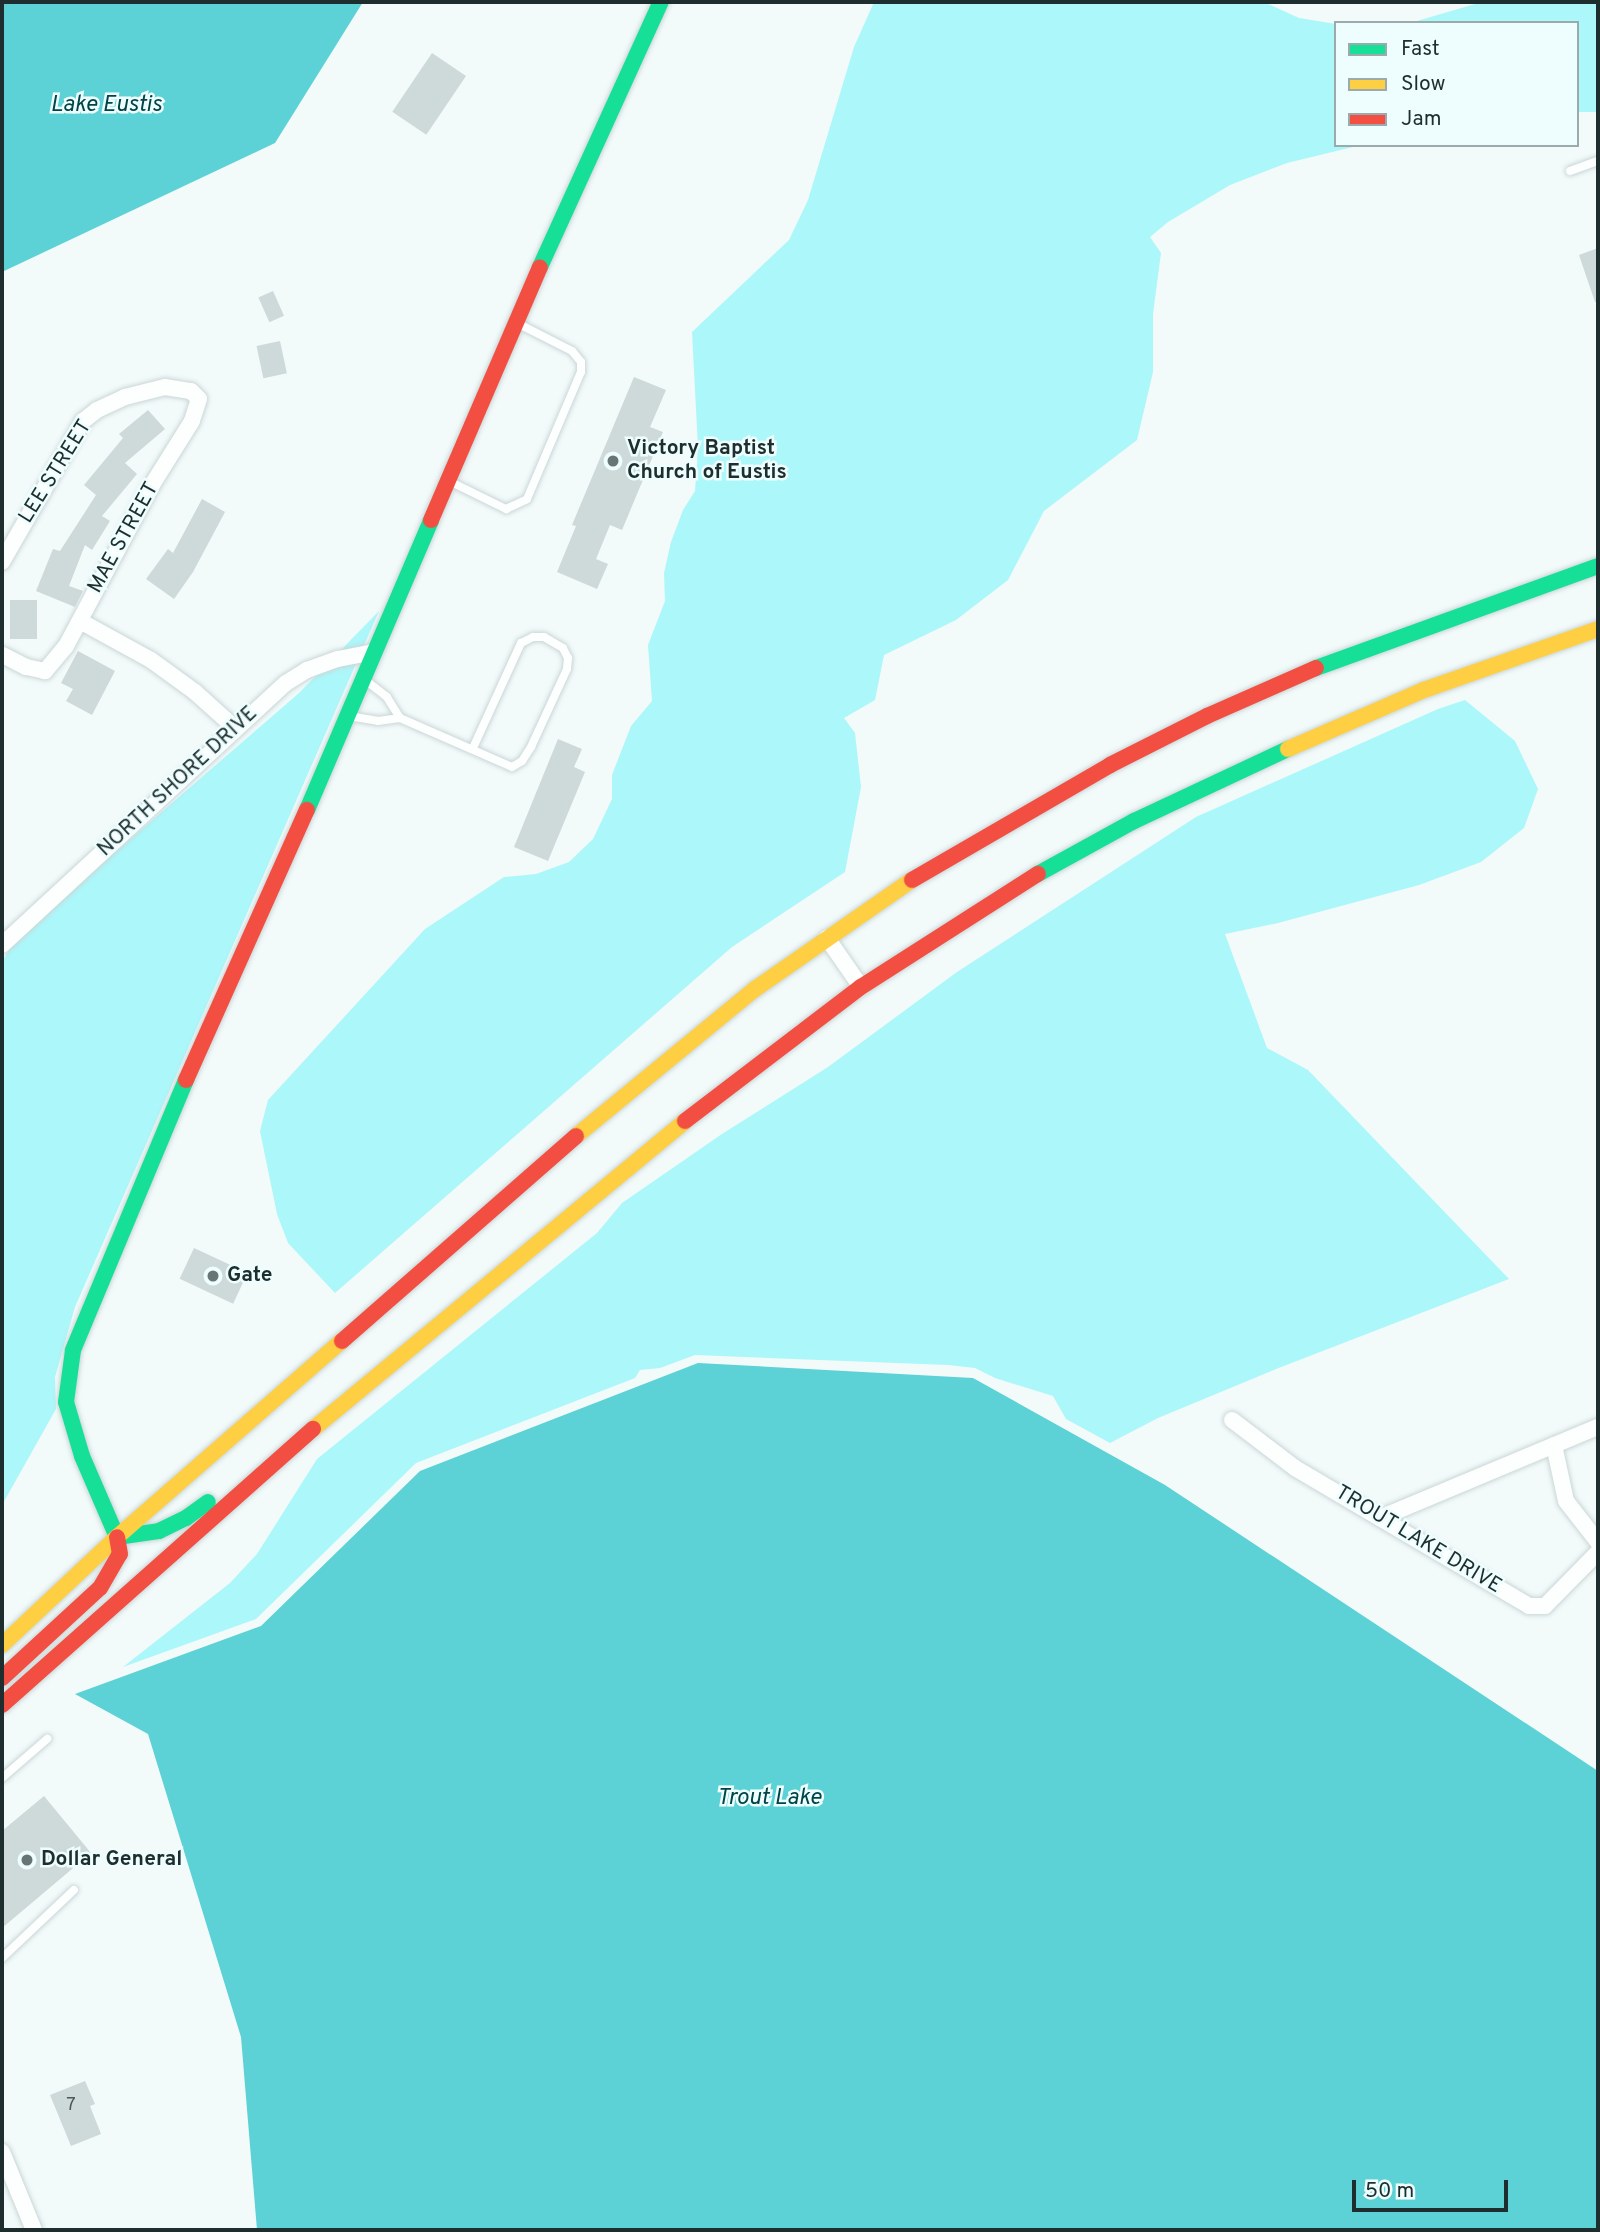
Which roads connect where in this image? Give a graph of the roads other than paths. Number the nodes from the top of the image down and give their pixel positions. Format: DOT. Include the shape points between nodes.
graph roads {
  1 [pos="660,2"];
  2 [pos="1598,162"];
  3 [pos="1570,171"];
  4 [pos="517,323"];
  5 [pos="199,403"];
  6 [pos="449,481"];
  7 [pos="2,562"];
  8 [pos="1598,566"];
  9 [pos="80,621"];
  10 [pos="1598,629"];
  11 [pos="373,652"];
  12 [pos="2,655"];
  13 [pos="362,677"];
  14 [pos="346,716"];
  15 [pos="400,718"];
  16 [pos="236,728"];
  17 [pos="473,748"];
  18 [pos="827,938"];
  19 [pos="2,945"];
  20 [pos="861,987"];
  21 [pos="1232,1420"];
  22 [pos="317,1425"];
  23 [pos="1598,1427"];
  24 [pos="1554,1445"];
  25 [pos="1380,1518"];
  26 [pos="117,1537"];
  27 [pos="1598,1542"];
  28 [pos="1598,1552"];
  29 [pos="2,1645"];
  30 [pos="2,1678"];
  31 [pos="2,1705"];
  32 [pos="47,1739"];
  33 [pos="2,1778"];
  34 [pos="74,1890"];
  35 [pos="2,1958"];
  36 [pos="2,2152"];
  37 [pos="34,2230"];
  1 -- 4 [label="main road"];
  2 -- 3 [label="lane"];
  4 -- 6 [label="main road"];
  4 -- 6 [label="lane" via="572,351 581,362 581,372 527,499 506,509"];
  5 -- 7 [label="street, LEE STREET" via="191,391 165,387 125,397 83,421"];
  5 -- 9 [label="street, MAE STREET"];
  6 -- 11 [label="main road"];
  8 -- 18 [label="main road" via="1402,634 1208,716 1014,818"];
  9 -- 12 [label="street, MAE STREET" via="45,671"];
  9 -- 16 [label="street" via="151,660"];
  10 -- 20 [label="main road" via="1424,690 1232,773 1042,872"];
  11 -- 13 [label="main road"];
  11 -- 16 [label="street, NORTH SHORE DRIVE" via="307,670"];
  13 -- 14 [label="main road"];
  13 -- 15 [label="lane" via="387,697"];
  14 -- 15 [label="lane" via="378,721"];
  14 -- 26 [label="main road" via="73,1350 66,1402 82,1455"];
  15 -- 17 [label="lane"];
  16 -- 19 [label="street, NORTH SHORE DRIVE"];
  17 -- 17 [label="lane" via="512,767 522,761 567,669 563,648 544,637 521,643"];
  18 -- 20 [label="street"];
  18 -- 26 [label="main road" via="689,1039"];
  20 -- 22 [label="main road" via="657,1142"];
  21 -- 25 [label="street, TROUT LAKE DRIVE" via="1284,1460"];
  22 -- 26 [label="main road" via="186,1518 159,1531"];
  22 -- 31 [label="main road"];
  23 -- 24 [label="street"];
  24 -- 25 [label="street"];
  24 -- 27 [label="street" via="1566,1501"];
  25 -- 28 [label="street, TROUT LAKE DRIVE" via="1538,1608"];
  26 -- 29 [label="main road"];
  26 -- 30 [label="main road" via="120,1554 100,1588"];
  32 -- 33 [label="lane"];
  34 -- 35 [label="lane"];
  36 -- 37 [label="street"];
}
